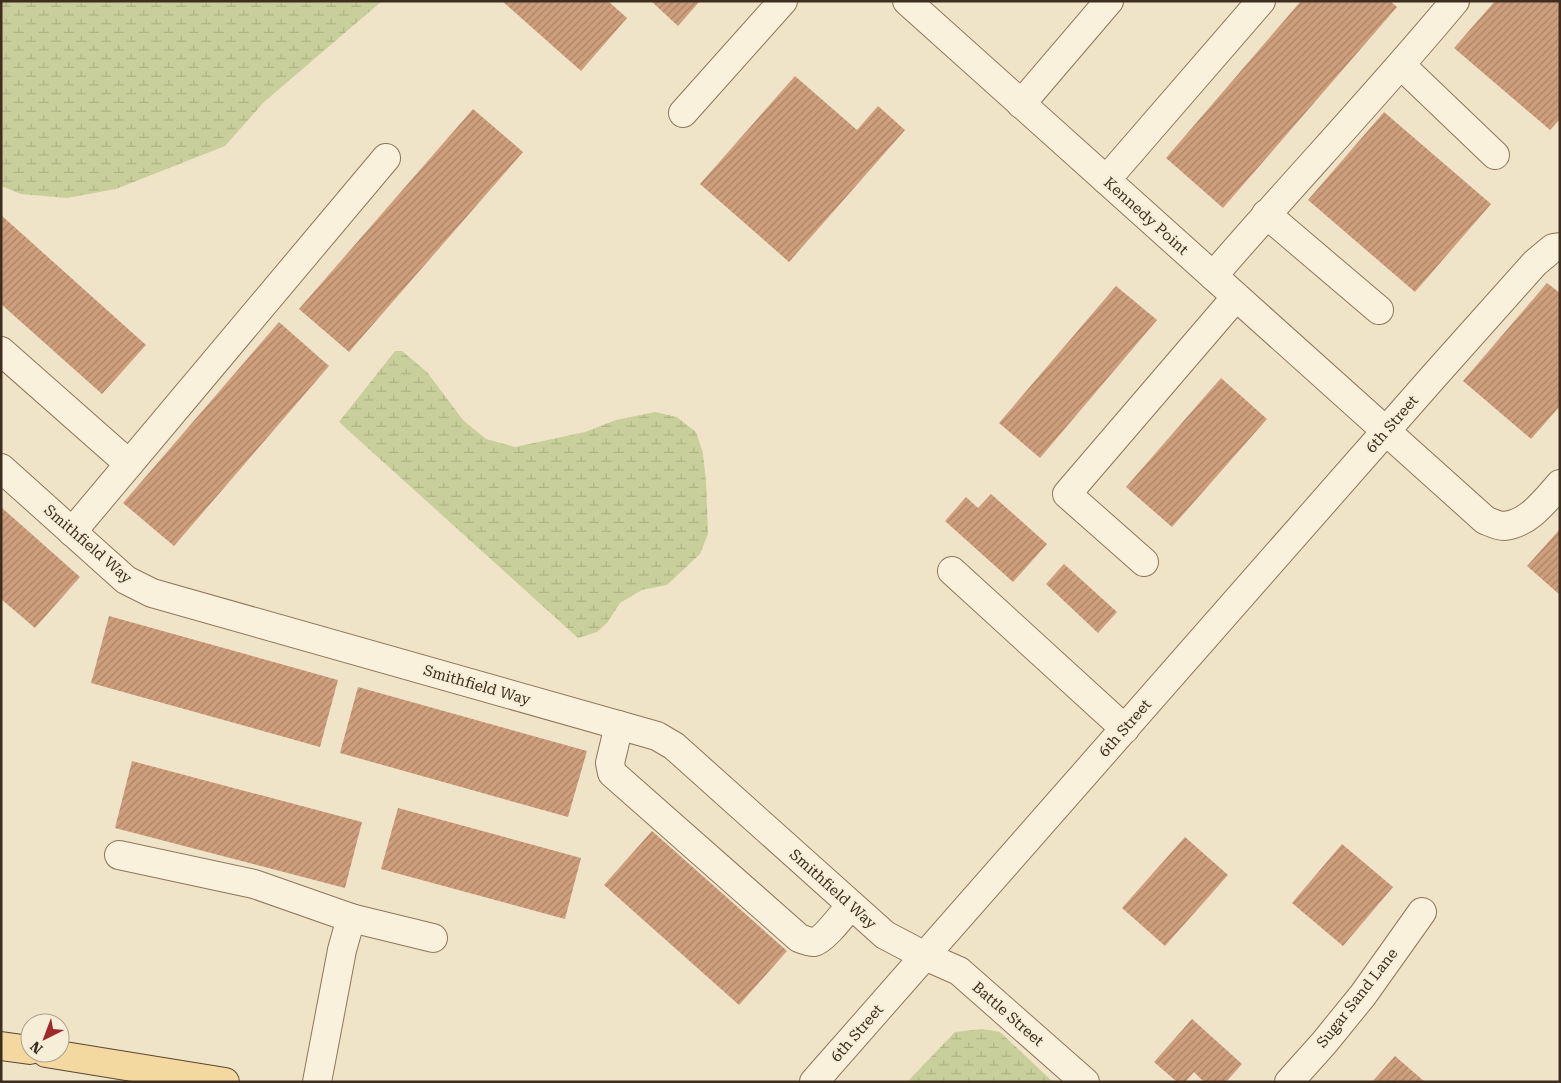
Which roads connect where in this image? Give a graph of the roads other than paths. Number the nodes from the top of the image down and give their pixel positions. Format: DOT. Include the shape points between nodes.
graph roads {
  1 [pos="783,1"];
  2 [pos="907,1"];
  3 [pos="1109,1"];
  4 [pos="1261,1"];
  5 [pos="1455,1"];
  6 [pos="1402,66"];
  7 [pos="1021,104"];
  8 [pos="682,113"];
  9 [pos="1495,155"];
  10 [pos="386,158"];
  11 [pos="1106,180"];
  12 [pos="1266,214"];
  13 [pos="1560,247"];
  14 [pos="1213,276"];
  15 [pos="1236,297"];
  16 [pos="1380,310"];
  17 [pos="1,351"];
  18 [pos="1385,431"];
  19 [pos="129,464"];
  20 [pos="1,468"];
  21 [pos="1560,484"];
  22 [pos="72,532"];
  23 [pos="1144,562"];
  24 [pos="952,571"];
  25 [pos="619,726"];
  26 [pos="1125,729"];
  27 [pos="119,855"];
  28 [pos="851,905"];
  29 [pos="1422,912"];
  30 [pos="351,918"];
  31 [pos="433,938"];
  32 [pos="925,956"];
  33 [pos="1,1046"];
  34 [pos="20,1049"];
  35 [pos="70,1057"];
  36 [pos="225,1082"];
  37 [pos="317,1082"];
  38 [pos="814,1082"];
  39 [pos="1084,1082"];
  40 [pos="1289,1082"];
  1 -- 8 [label="street"];
  2 -- 7 [label="street, Kennedy Point"];
  3 -- 7 [label="street"];
  4 -- 11 [label="street"];
  5 -- 6 [label="street"];
  6 -- 9 [label="street"];
  6 -- 12 [label="street"];
  7 -- 11 [label="street, Kennedy Point"];
  10 -- 19 [label="street"];
  11 -- 14 [label="street, Kennedy Point"];
  12 -- 14 [label="street"];
  12 -- 16 [label="street"];
  13 -- 18 [label="street, 6th Street" via="1535,263"];
  14 -- 15 [label="street, Kennedy Point"];
  15 -- 18 [label="street, Kennedy Point"];
  15 -- 23 [label="street" via="1067,494"];
  17 -- 19 [label="street"];
  18 -- 21 [label="street, Kennedy Point" via="1485,520 1503,526 1523,520"];
  18 -- 26 [label="street, 6th Street"];
  19 -- 22 [label="street"];
  20 -- 22 [label="street, Smithfield Way"];
  22 -- 25 [label="street, Smithfield Way" via="126,580 152,593"];
  24 -- 26 [label="street"];
  25 -- 28 [label="street, Smithfield Way" via="657,736 674,746"];
  25 -- 28 [label="street" via="610,762 612,773 799,938 817,942"];
  26 -- 32 [label="street, 6th Street"];
  27 -- 30 [label="street" via="254,884"];
  28 -- 32 [label="street, Smithfield Way" via="885,935"];
  29 -- 40 [label="street, Sugar Sand Lane" via="1363,995"];
  30 -- 31 [label="street"];
  30 -- 37 [label="street"];
  32 -- 38 [label="street, 6th Street"];
  32 -- 39 [label="street, Battle Street" via="959,971"];
  33 -- 34 [label="main road"];
  35 -- 36 [label="main road"];
}
